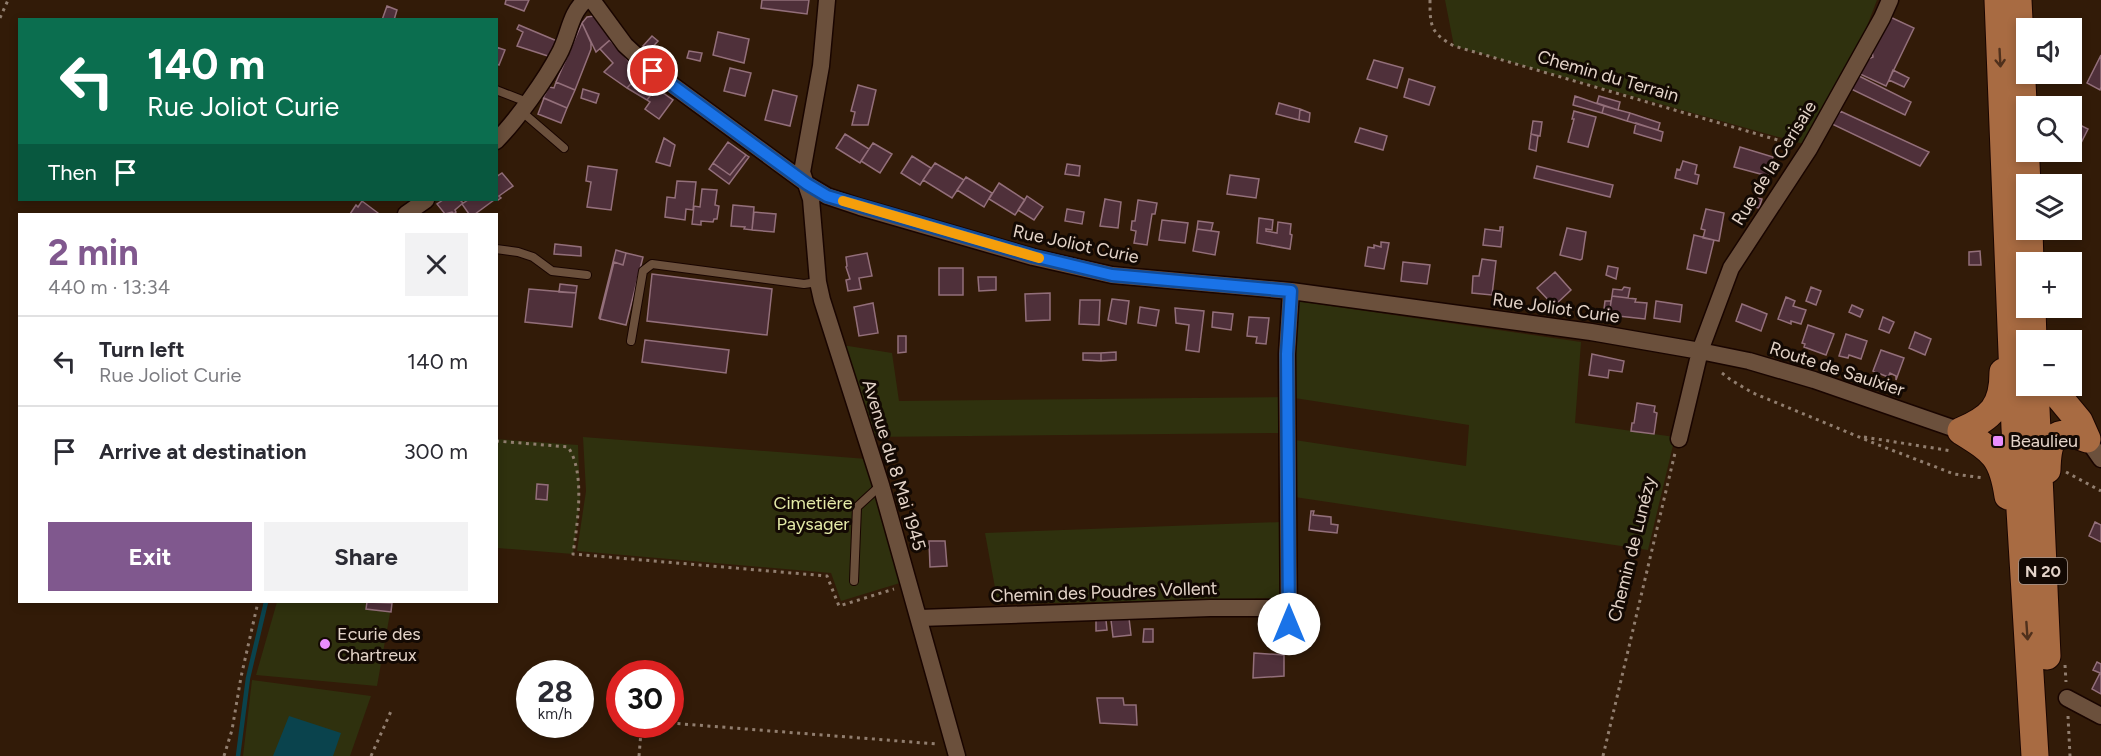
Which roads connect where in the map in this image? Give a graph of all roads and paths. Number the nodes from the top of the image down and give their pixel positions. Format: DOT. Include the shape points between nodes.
graph roads {
  1 [pos="8,0"];
  2 [pos="586,0"];
  3 [pos="592,0"];
  4 [pos="828,0"];
  5 [pos="1430,0"];
  6 [pos="1890,0"];
  7 [pos="1998,0"];
  8 [pos="2018,0"];
  9 [pos="0,18"];
  10 [pos="498,91"];
  11 [pos="524,106"];
  12 [pos="2003,122"];
  13 [pos="498,138"];
  14 [pos="564,148"];
  15 [pos="1809,149"];
  16 [pos="2027,174"];
  17 [pos="807,184"];
  18 [pos="425,201"];
  19 [pos="407,213"];
  20 [pos="498,249"];
  21 [pos="586,275"];
  22 [pos="818,282"];
  23 [pos="1291,291"];
  24 [pos="631,341"];
  25 [pos="1700,351"];
  26 [pos="2035,396"];
  27 [pos="2058,396"];
  28 [pos="1960,431"];
  29 [pos="1859,436"];
  30 [pos="1679,440"];
  31 [pos="498,441"];
  32 [pos="2094,449"];
  33 [pos="2065,472"];
  34 [pos="1992,479"];
  35 [pos="881,485"];
  36 [pos="2101,491"];
  37 [pos="854,581"];
  38 [pos="910,585"];
  39 [pos="2035,593"];
  40 [pos="258,603"];
  41 [pos="1289,608"];
  42 [pos="920,618"];
  43 [pos="1289,640"];
  44 [pos="2067,698"];
  45 [pos="392,709"];
  46 [pos="2101,716"];
  47 [pos="684,724"];
  48 [pos="640,738"];
  49 [pos="956,751"];
  50 [pos="224,756"];
  51 [pos="371,756"];
  52 [pos="639,756"];
  53 [pos="1603,756"];
  54 [pos="2035,756"];
  55 [pos="2052,756"];
  1 -- 9 [label="path"];
  2 -- 11 [label="street" via="578,6 560,53"];
  3 -- 17 [label="street, Rue Joliot Curie" via="625,45 653,71"];
  4 -- 17 [label="street, Avenue du 8 Mai 1945" via="802,172"];
  5 -- 15 [label="path, Chemin du Terrain" via="1430,22 1438,37 1454,46"];
  6 -- 15 [label="street, Rue de la Cerisaie"];
  7 -- 12 [label="highway, N 20, one-way"];
  8 -- 16 [label="highway"];
  10 -- 11 [label="lane"];
  11 -- 13 [label="street"];
  11 -- 14 [label="lane"];
  12 -- 28 [label="highway" via="2002,391 1990,415"];
  12 -- 39 [label="highway, N 20" via="2015,428"];
  15 -- 25 [label="street, Rue de la Cerisaie" via="1731,268"];
  17 -- 22 [label="street, Avenue du 8 Mai 1945" via="812,199"];
  17 -- 23 [label="street, Rue Joliot Curie" via="827,196 860,207 1112,275"];
  18 -- 19 [label="street"];
  20 -- 21 [label="lane" via="533,257 552,271"];
  22 -- 24 [label="lane" via="804,284 652,264 643,271"];
  22 -- 35 [label="street, Avenue du 8 Mai 1945"];
  23 -- 25 [label="street, Rue Joliot Curie"];
  23 -- 41 [label="street" via="1287,354"];
  25 -- 28 [label="street, Route de Saulxier" via="1814,380"];
  25 -- 29 [label="path" via="1731,380 1753,393"];
  25 -- 30 [label="street"];
  26 -- 39 [label="highway, N 20"];
  27 -- 32 [label="highway" via="2079,421"];
  28 -- 29 [label="path" via="1957,451"];
  28 -- 39 [label="highway" via="1992,451 2005,477"];
  29 -- 34 [label="path" via="1954,474"];
  30 -- 53 [label="path, Chemin de Lunézy"];
  31 -- 38 [label="path" via="568,447 573,455 580,501 573,554 827,576 839,606"];
  32 -- 39 [label="highway" via="2072,433 2060,433 2051,440"];
  33 -- 36 [label="path"];
  35 -- 37 [label="lane" via="857,507"];
  35 -- 38 [label="street, Avenue du 8 Mai 1945"];
  38 -- 42 [label="street, Avenue du 8 Mai 1945"];
  39 -- 54 [label="highway, N 20, one-way"];
  39 -- 55 [label="highway, N 20"];
  40 -- 50 [label="path"];
  41 -- 42 [label="street, Chemin des Poudres Vollent"];
  41 -- 43 [label="street"];
  42 -- 49 [label="street, Avenue du 8 Mai 1945"];
  44 -- 46 [label="street"];
  45 -- 51 [label="path"];
  47 -- 49 [label="path"];
  48 -- 52 [label="path"];
}
